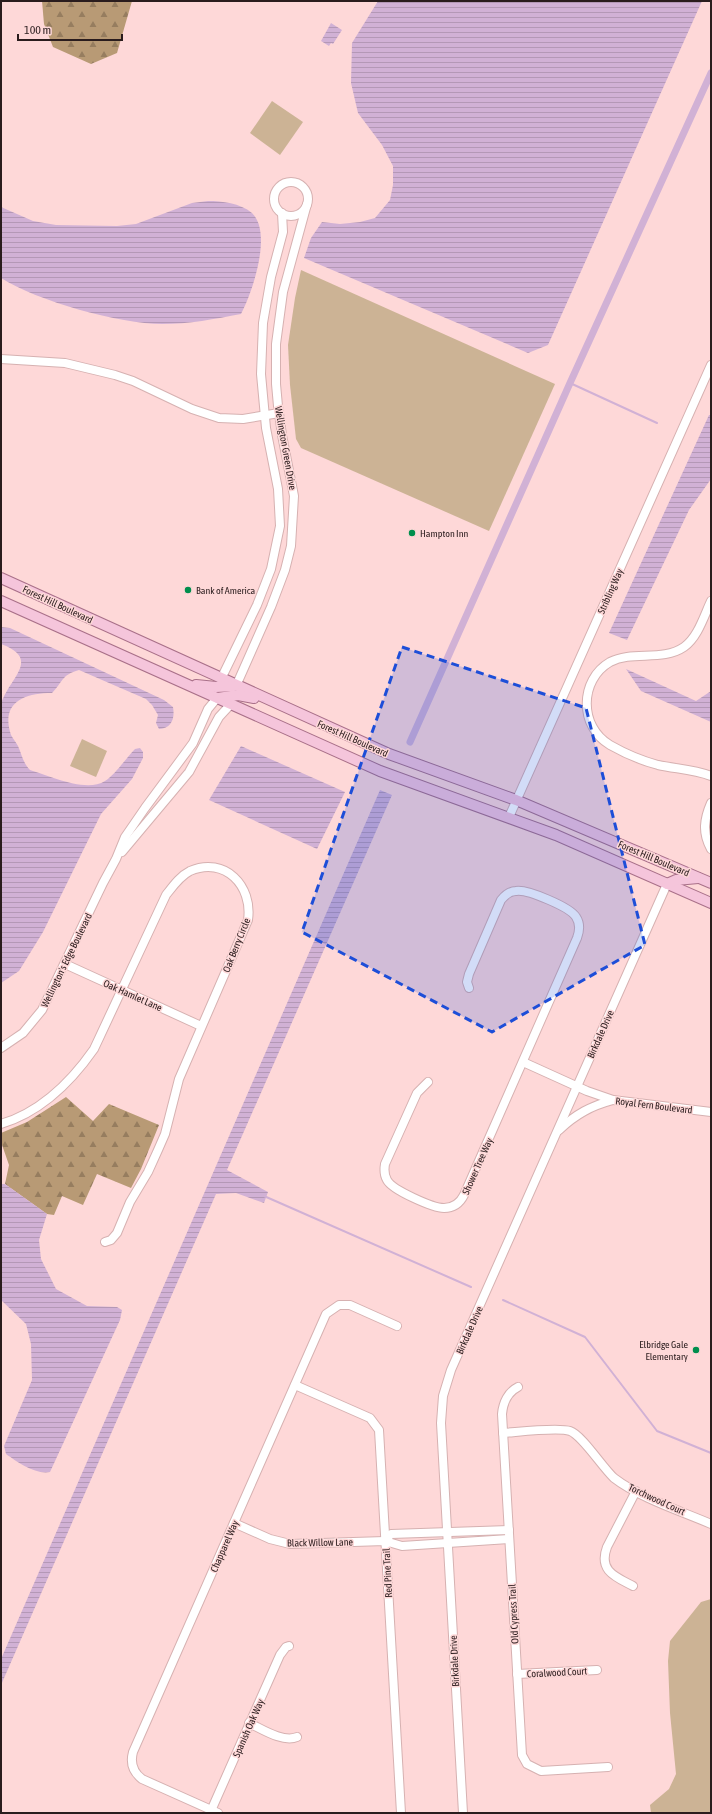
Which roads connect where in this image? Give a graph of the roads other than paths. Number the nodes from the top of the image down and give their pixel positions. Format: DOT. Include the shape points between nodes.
graph roads {
  1 [pos="307,204"];
  2 [pos="282,213"];
  3 [pos="1,359"];
  4 [pos="711,366"];
  5 [pos="279,413"];
  6 [pos="264,416"];
  7 [pos="290,479"];
  8 [pos="276,482"];
  9 [pos="1,578"];
  10 [pos="1,601"];
  11 [pos="711,601"];
  12 [pos="221,679"];
  13 [pos="186,683"];
  14 [pos="236,686"];
  15 [pos="217,698"];
  16 [pos="273,702"];
  17 [pos="230,704"];
  18 [pos="711,776"];
  19 [pos="516,800"];
  20 [pos="711,803"];
  21 [pos="509,817"];
  22 [pos="711,849"];
  23 [pos="116,859"];
  24 [pos="700,878"];
  25 [pos="711,883"];
  26 [pos="667,884"];
  27 [pos="711,904"];
  28 [pos="65,964"];
  29 [pos="470,988"];
  30 [pos="122,989"];
  31 [pos="201,1026"];
  32 [pos="1,1048"];
  33 [pos="523,1062"];
  34 [pos="428,1082"];
  35 [pos="576,1086"];
  36 [pos="613,1100"];
  37 [pos="711,1112"];
  38 [pos="1,1124"];
  39 [pos="557,1132"];
  40 [pos="105,1242"];
  41 [pos="397,1326"];
  42 [pos="295,1384"];
  43 [pos="518,1387"];
  44 [pos="503,1433"];
  45 [pos="636,1491"];
  46 [pos="234,1523"];
  47 [pos="711,1524"];
  48 [pos="509,1530"];
  49 [pos="447,1532"];
  50 [pos="509,1539"];
  51 [pos="385,1541"];
  52 [pos="448,1542"];
  53 [pos="633,1586"];
  54 [pos="289,1646"];
  55 [pos="597,1670"];
  56 [pos="517,1674"];
  57 [pos="250,1723"];
  58 [pos="297,1737"];
  59 [pos="608,1767"];
  60 [pos="213,1812"];
  61 [pos="401,1813"];
  62 [pos="463,1813"];
  1 -- 2 [label="street" via="299,214"];
  1 -- 2 [label="street" via="306,192 300,184 283,184 276,190 274,198 274,204"];
  1 -- 5 [label="street, Wellington Green Drive" via="282,292 278,320 276,384"];
  2 -- 6 [label="street, Wellington Green Drive" via="283,232 271,277 263,323 261,374"];
  3 -- 6 [label="street" via="65,363 108,373 134,381 192,409 220,418 243,419"];
  4 -- 19 [label="street, Stribling Way"];
  5 -- 6 [label="street"];
  5 -- 7 [label="street, Wellington Green Drive"];
  6 -- 8 [label="street, Wellington Green Drive"];
  7 -- 8 [label="street"];
  7 -- 14 [label="street, Wellington Green Drive" via="294,496 294,520 286,570"];
  8 -- 12 [label="street, Wellington Green Drive" via="280,526 271,569 257,605"];
  9 -- 12 [label="main road, Forest Hill Boulevard"];
  10 -- 13 [label="main road, Forest Hill Boulevard"];
  11 -- 18 [label="street" via="695,636 680,649 666,654 625,657 605,666 592,680 586,707 593,728 612,746 654,764 693,770"];
  12 -- 14 [label="main road, Forest Hill Boulevard"];
  13 -- 14 [label="main road" via="216,687"];
  13 -- 15 [label="main road, Forest Hill Boulevard"];
  14 -- 16 [label="main road, Forest Hill Boulevard"];
  15 -- 16 [label="main road" via="238,695"];
  15 -- 17 [label="main road, Forest Hill Boulevard"];
  15 -- 23 [label="street, Wellington's Edge Boulevard" via="208,709 186,754 125,837"];
  16 -- 19 [label="main road, Forest Hill Boulevard" via="389,754"];
  17 -- 21 [label="main road, Forest Hill Boulevard" via="380,771"];
  17 -- 23 [label="street, Wellington's Edge Boulevard" via="219,717 189,772"];
  19 -- 21 [label="street, Stribling Way"];
  19 -- 24 [label="main road, Forest Hill Boulevard"];
  20 -- 22 [label="street" via="704,825 705,836"];
  21 -- 26 [label="main road, Forest Hill Boulevard"];
  23 -- 28 [label="street, Wellington's Edge Boulevard"];
  24 -- 25 [label="main road, Forest Hill Boulevard"];
  24 -- 26 [label="main road" via="676,880"];
  26 -- 27 [label="main road, Forest Hill Boulevard"];
  26 -- 35 [label="street, Birkdale Drive"];
  28 -- 30 [label="street, Oak Hamlet Lane"];
  28 -- 32 [label="street, Wellington's Edge Boulevard" via="42,1010 23,1033"];
  29 -- 33 [label="street, Shower Tree Way" via="467,982 469,974 501,900 508,893 518,890 528,892 569,910 576,918 579,928 577,938"];
  30 -- 31 [label="street, Oak Hamlet Lane"];
  30 -- 31 [label="street, Oak Berry Circle" via="166,895 177,881 199,868 223,870 243,887 249,911 248,920"];
  30 -- 38 [label="street, Oak Berry Circle" via="94,1049 71,1079 30,1111"];
  31 -- 40 [label="street, Oak Berry Circle" via="179,1080 165,1134 158,1150 130,1202 117,1233"];
  33 -- 34 [label="street, Shower Tree Way" via="464,1195 458,1203 449,1208 439,1208 398,1190 390,1184 385,1175 385,1164 417,1093"];
  33 -- 35 [label="street"];
  35 -- 36 [label="street, Royal Fern Boulevard"];
  35 -- 39 [label="street, Birkdale Drive"];
  36 -- 37 [label="street, Royal Fern Boulevard"];
  36 -- 39 [label="street" via="577,1114"];
  39 -- 49 [label="street, Birkdale Drive" via="446,1386 441,1423"];
  41 -- 42 [label="street, Chapparel Way" via="350,1306 334,1307 324,1318"];
  42 -- 46 [label="street, Chapparel Way"];
  42 -- 51 [label="street, Red Pine Trail" via="370,1418 377,1425 380,1435"];
  43 -- 44 [label="street, Old Cypress Trail" via="510,1393 502,1409"];
  44 -- 45 [label="street, Torchwood Court" via="562,1430 572,1432 580,1438 602,1467"];
  44 -- 48 [label="street, Old Cypress Trail"];
  45 -- 47 [label="street, Torchwood Court"];
  45 -- 53 [label="street" via="604,1557 610,1572"];
  46 -- 51 [label="street, Black Willow Lane" via="270,1539 290,1544"];
  46 -- 60 [label="street, Chapparel Way" via="132,1757 135,1772 142,1779"];
  48 -- 49 [label="street, Black Willow Lane"];
  48 -- 50 [label="street, Old Cypress Trail"];
  49 -- 51 [label="street, Black Willow Lane" via="391,1534"];
  49 -- 52 [label="street, Birkdale Drive"];
  50 -- 52 [label="street, Black Willow Lane"];
  50 -- 56 [label="street, Old Cypress Trail"];
  51 -- 52 [label="street, Black Willow Lane" via="402,1546"];
  51 -- 61 [label="street, Red Pine Trail"];
  52 -- 62 [label="street, Birkdale Drive"];
  54 -- 57 [label="street, Spanish Oak Way" via="280,1655"];
  55 -- 56 [label="street, Coralwood Court"];
  56 -- 59 [label="street, Old Cypress Trail" via="521,1750 527,1764 541,1771"];
  57 -- 58 [label="street" via="282,1738"];
  57 -- 60 [label="street, Spanish Oak Way"];
}
